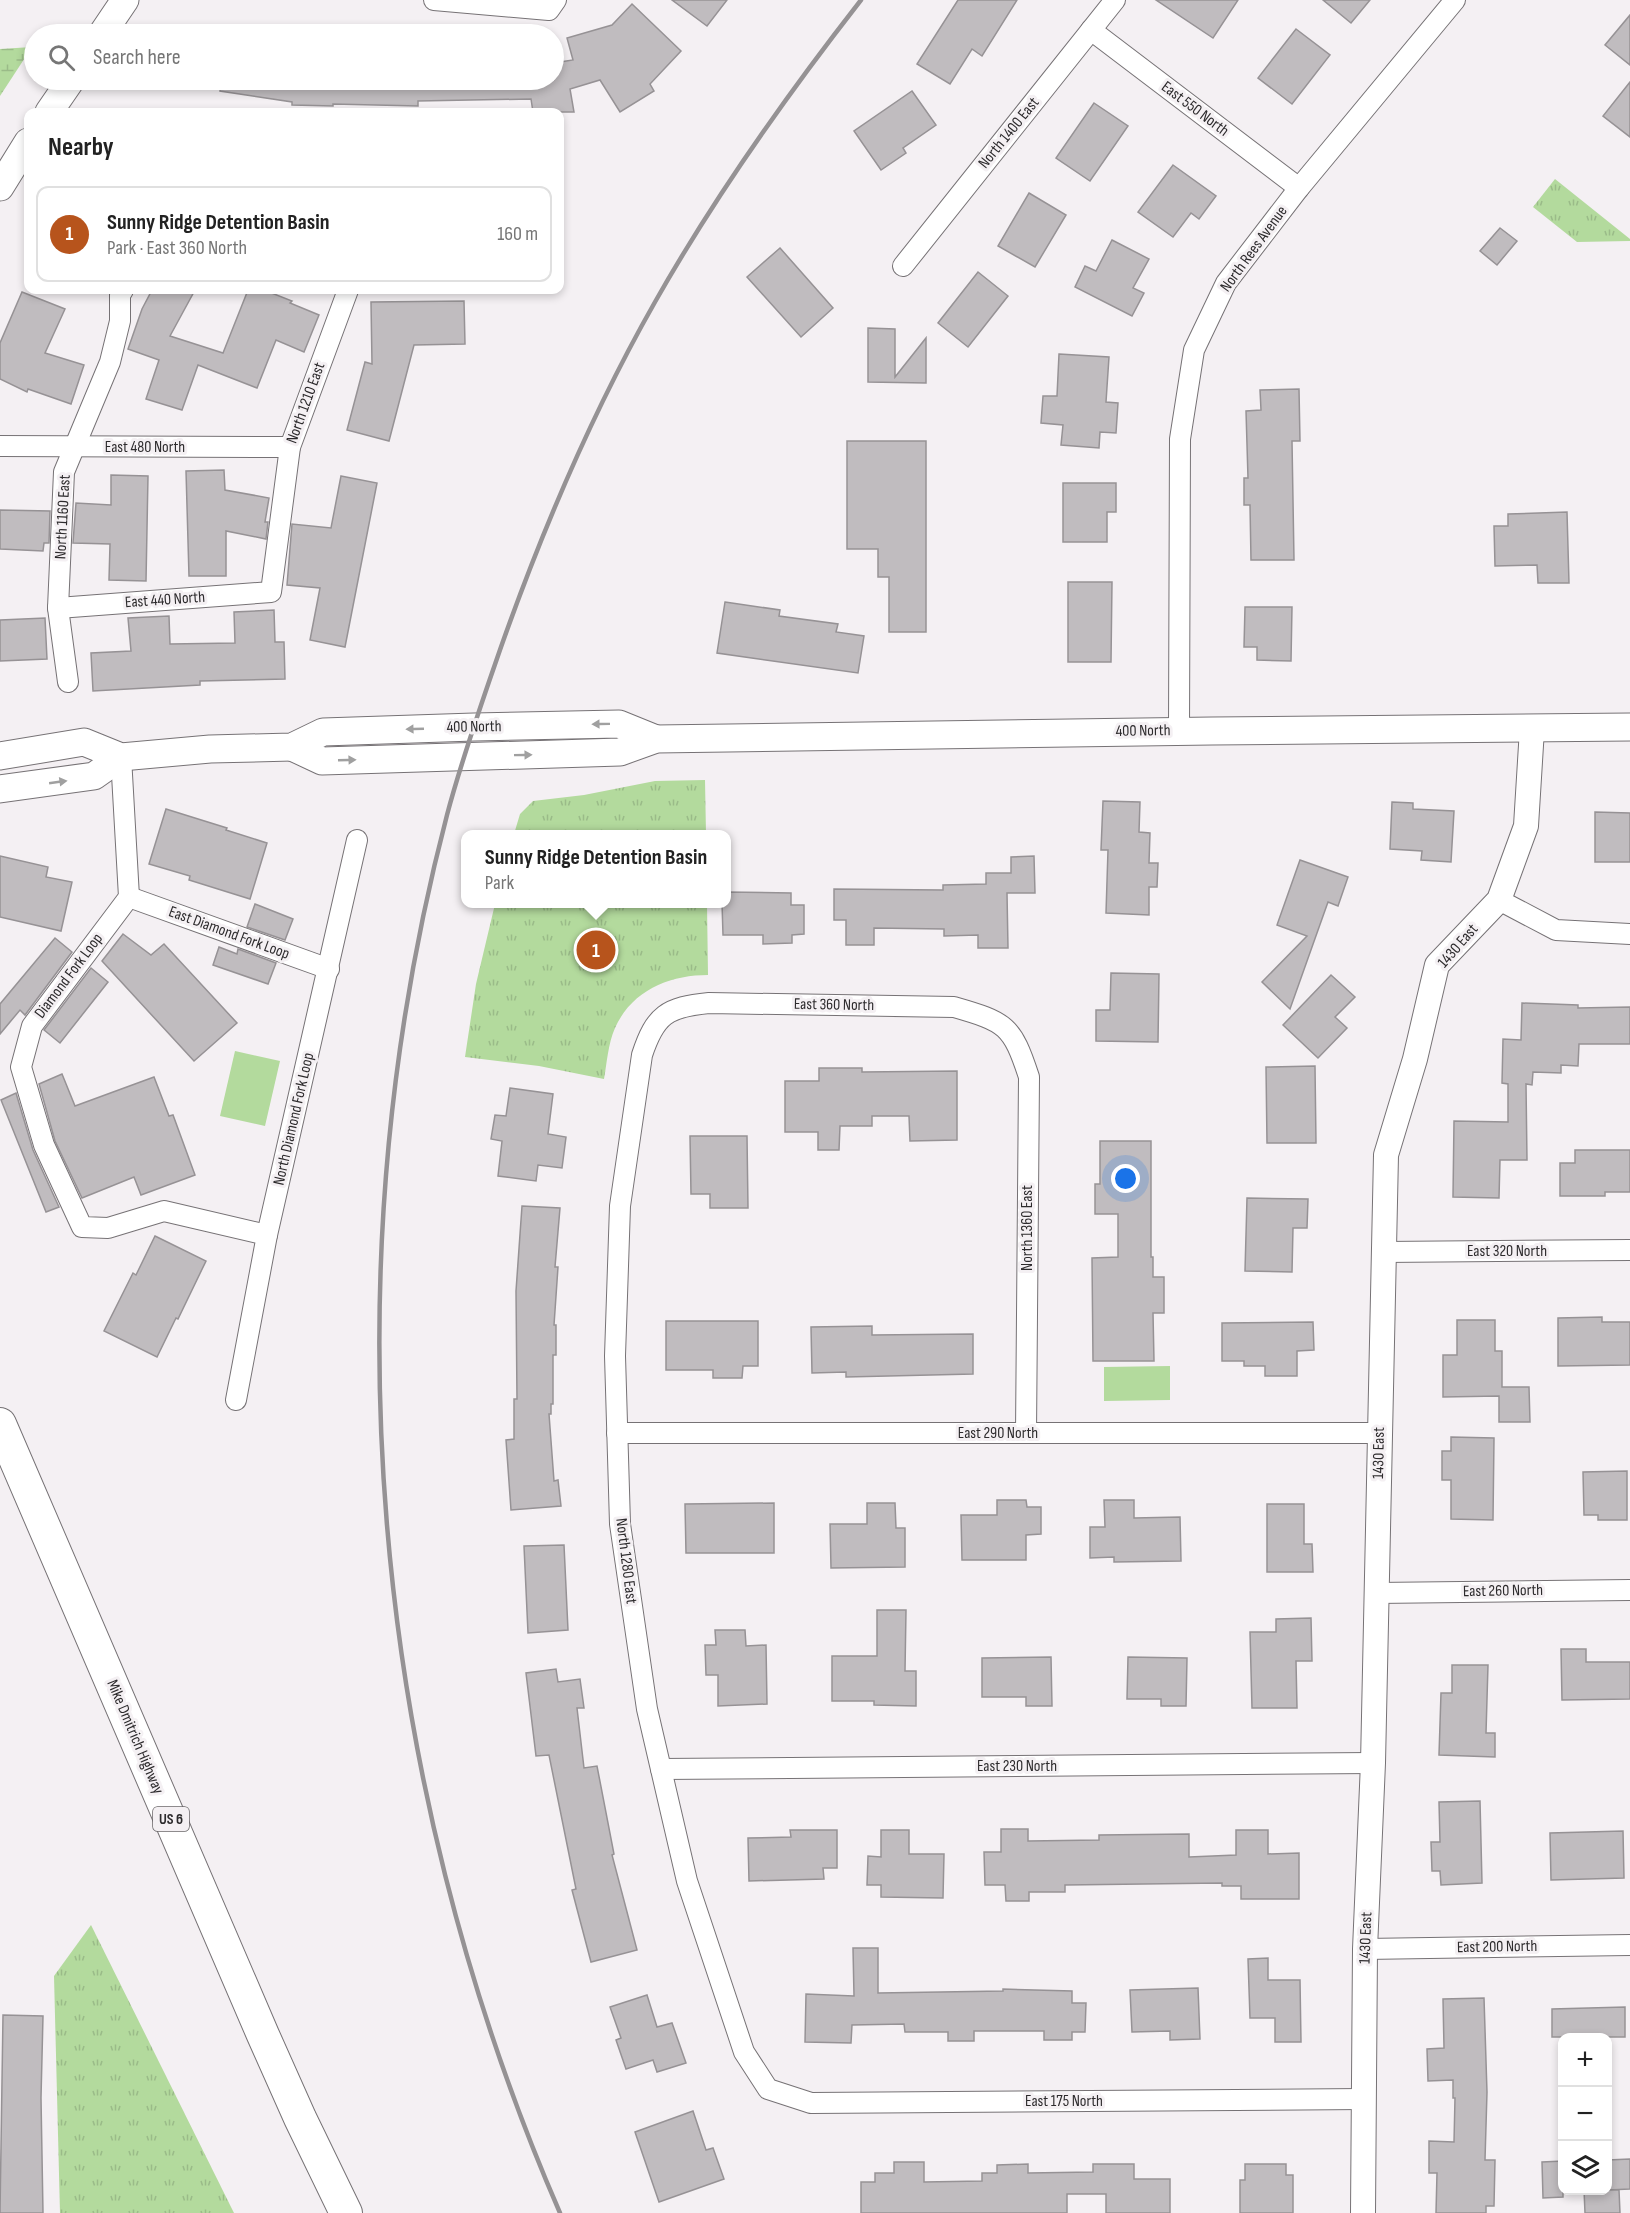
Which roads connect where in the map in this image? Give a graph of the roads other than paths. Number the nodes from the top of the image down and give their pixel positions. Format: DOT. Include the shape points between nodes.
graph roads {
  1 [pos="125,0"];
  2 [pos="434,0"];
  3 [pos="1115,0"];
  4 [pos="1455,0"];
  5 [pos="553,5"];
  6 [pos="109,24"];
  7 [pos="1091,30"];
  8 [pos="64,90"];
  9 [pos="52,108"];
  10 [pos="24,148"];
  11 [pos="0,187"];
  12 [pos="1299,188"];
  13 [pos="903,266"];
  14 [pos="121,294"];
  15 [pos="347,294"];
  16 [pos="0,446"];
  17 [pos="73,447"];
  18 [pos="290,447"];
  19 [pos="271,592"];
  20 [pos="58,608"];
  21 [pos="68,682"];
  22 [pos="1630,727"];
  23 [pos="1532,729"];
  24 [pos="1179,731"];
  25 [pos="0,756"];
  26 [pos="121,757"];
  27 [pos="0,789"];
  28 [pos="357,840"];
  29 [pos="129,897"];
  30 [pos="1499,900"];
  31 [pos="1630,934"];
  32 [pos="329,969"];
  33 [pos="661,1018"];
  34 [pos="1006,1027"];
  35 [pos="267,1235"];
  36 [pos="1630,1250"];
  37 [pos="1384,1251"];
  38 [pos="236,1400"];
  39 [pos="0,1424"];
  40 [pos="617,1433"];
  41 [pos="1026,1433"];
  42 [pos="1379,1433"];
  43 [pos="1630,1590"];
  44 [pos="1376,1593"];
  45 [pos="1373,1763"];
  46 [pos="661,1769"];
  47 [pos="1630,1945"];
  48 [pos="1365,1950"];
  49 [pos="768,2089"];
  50 [pos="1363,2099"];
  51 [pos="346,2213"];
  52 [pos="1364,2213"];
  1 -- 6 [label="main road"];
  2 -- 5 [label="street"];
  3 -- 7 [label="street, North 1400 East"];
  4 -- 12 [label="street, North Rees Avenue"];
  7 -- 12 [label="street, East 550 North"];
  7 -- 13 [label="street, North 1400 East"];
  8 -- 9 [label="main road"];
  10 -- 11 [label="main road"];
  12 -- 24 [label="street, North Rees Avenue" via="1226,283 1194,350 1180,439"];
  14 -- 17 [label="street, North 1160 East" via="120,321 110,362"];
  15 -- 18 [label="street, North 1210 East"];
  16 -- 17 [label="street, East 480 North"];
  17 -- 18 [label="street, East 480 North"];
  17 -- 20 [label="street, North 1160 East" via="64,472"];
  18 -- 19 [label="street, North 1210 East"];
  19 -- 20 [label="street, East 440 North"];
  20 -- 21 [label="street, North 1160 East"];
  22 -- 23 [label="main road, 400 North"];
  23 -- 24 [label="main road, 400 North"];
  23 -- 30 [label="street, 1430 East" via="1526,826"];
  24 -- 26 [label="main road, 400 North" via="657,739 620,752 322,761 292,747"];
  25 -- 26 [label="main road" via="84,742"];
  27 -- 26 [label="main road, one-way" via="94,776"];
  26 -- 29 [label="street"];
  28 -- 32 [label="street, North Diamond Fork Loop"];
  29 -- 32 [label="street, East Diamond Fork Loop"];
  29 -- 35 [label="street, Diamond Fork Loop" via="32,1026 21,1067 44,1145 82,1227 108,1228 164,1211"];
  30 -- 31 [label="street" via="1556,930"];
  30 -- 37 [label="street, 1430 East" via="1437,965 1415,1059 1386,1155"];
  32 -- 35 [label="street, North Diamond Fork Loop"];
  33 -- 34 [label="street, East 360 North" via="683,1006 709,1004 945,1006 984,1015"];
  33 -- 40 [label="street, North 1280 East" via="650,1032 642,1055 620,1206 615,1356"];
  34 -- 41 [label="street, North 1360 East" via="1020,1049 1029,1077"];
  35 -- 38 [label="street, North Diamond Fork Loop"];
  36 -- 37 [label="street, East 320 North"];
  37 -- 42 [label="street, 1430 East"];
  39 -- 51 [label="highway, Mike Dmitrich Highway / US 6" via="282,2078"];
  40 -- 41 [label="street, East 290 North"];
  40 -- 46 [label="street, North 1280 East" via="620,1524 647,1709"];
  41 -- 42 [label="street, East 290 North"];
  42 -- 44 [label="street, 1430 East"];
  43 -- 44 [label="street, East 260 North"];
  44 -- 45 [label="street, 1430 East"];
  45 -- 46 [label="street, East 230 North"];
  45 -- 48 [label="street, 1430 East"];
  46 -- 49 [label="street, North 1280 East" via="687,1881 744,2052"];
  47 -- 48 [label="street, East 200 North"];
  48 -- 50 [label="street, 1430 East"];
  49 -- 50 [label="street, East 175 North" via="811,2103"];
  50 -- 52 [label="street, 1430 East"];
}
